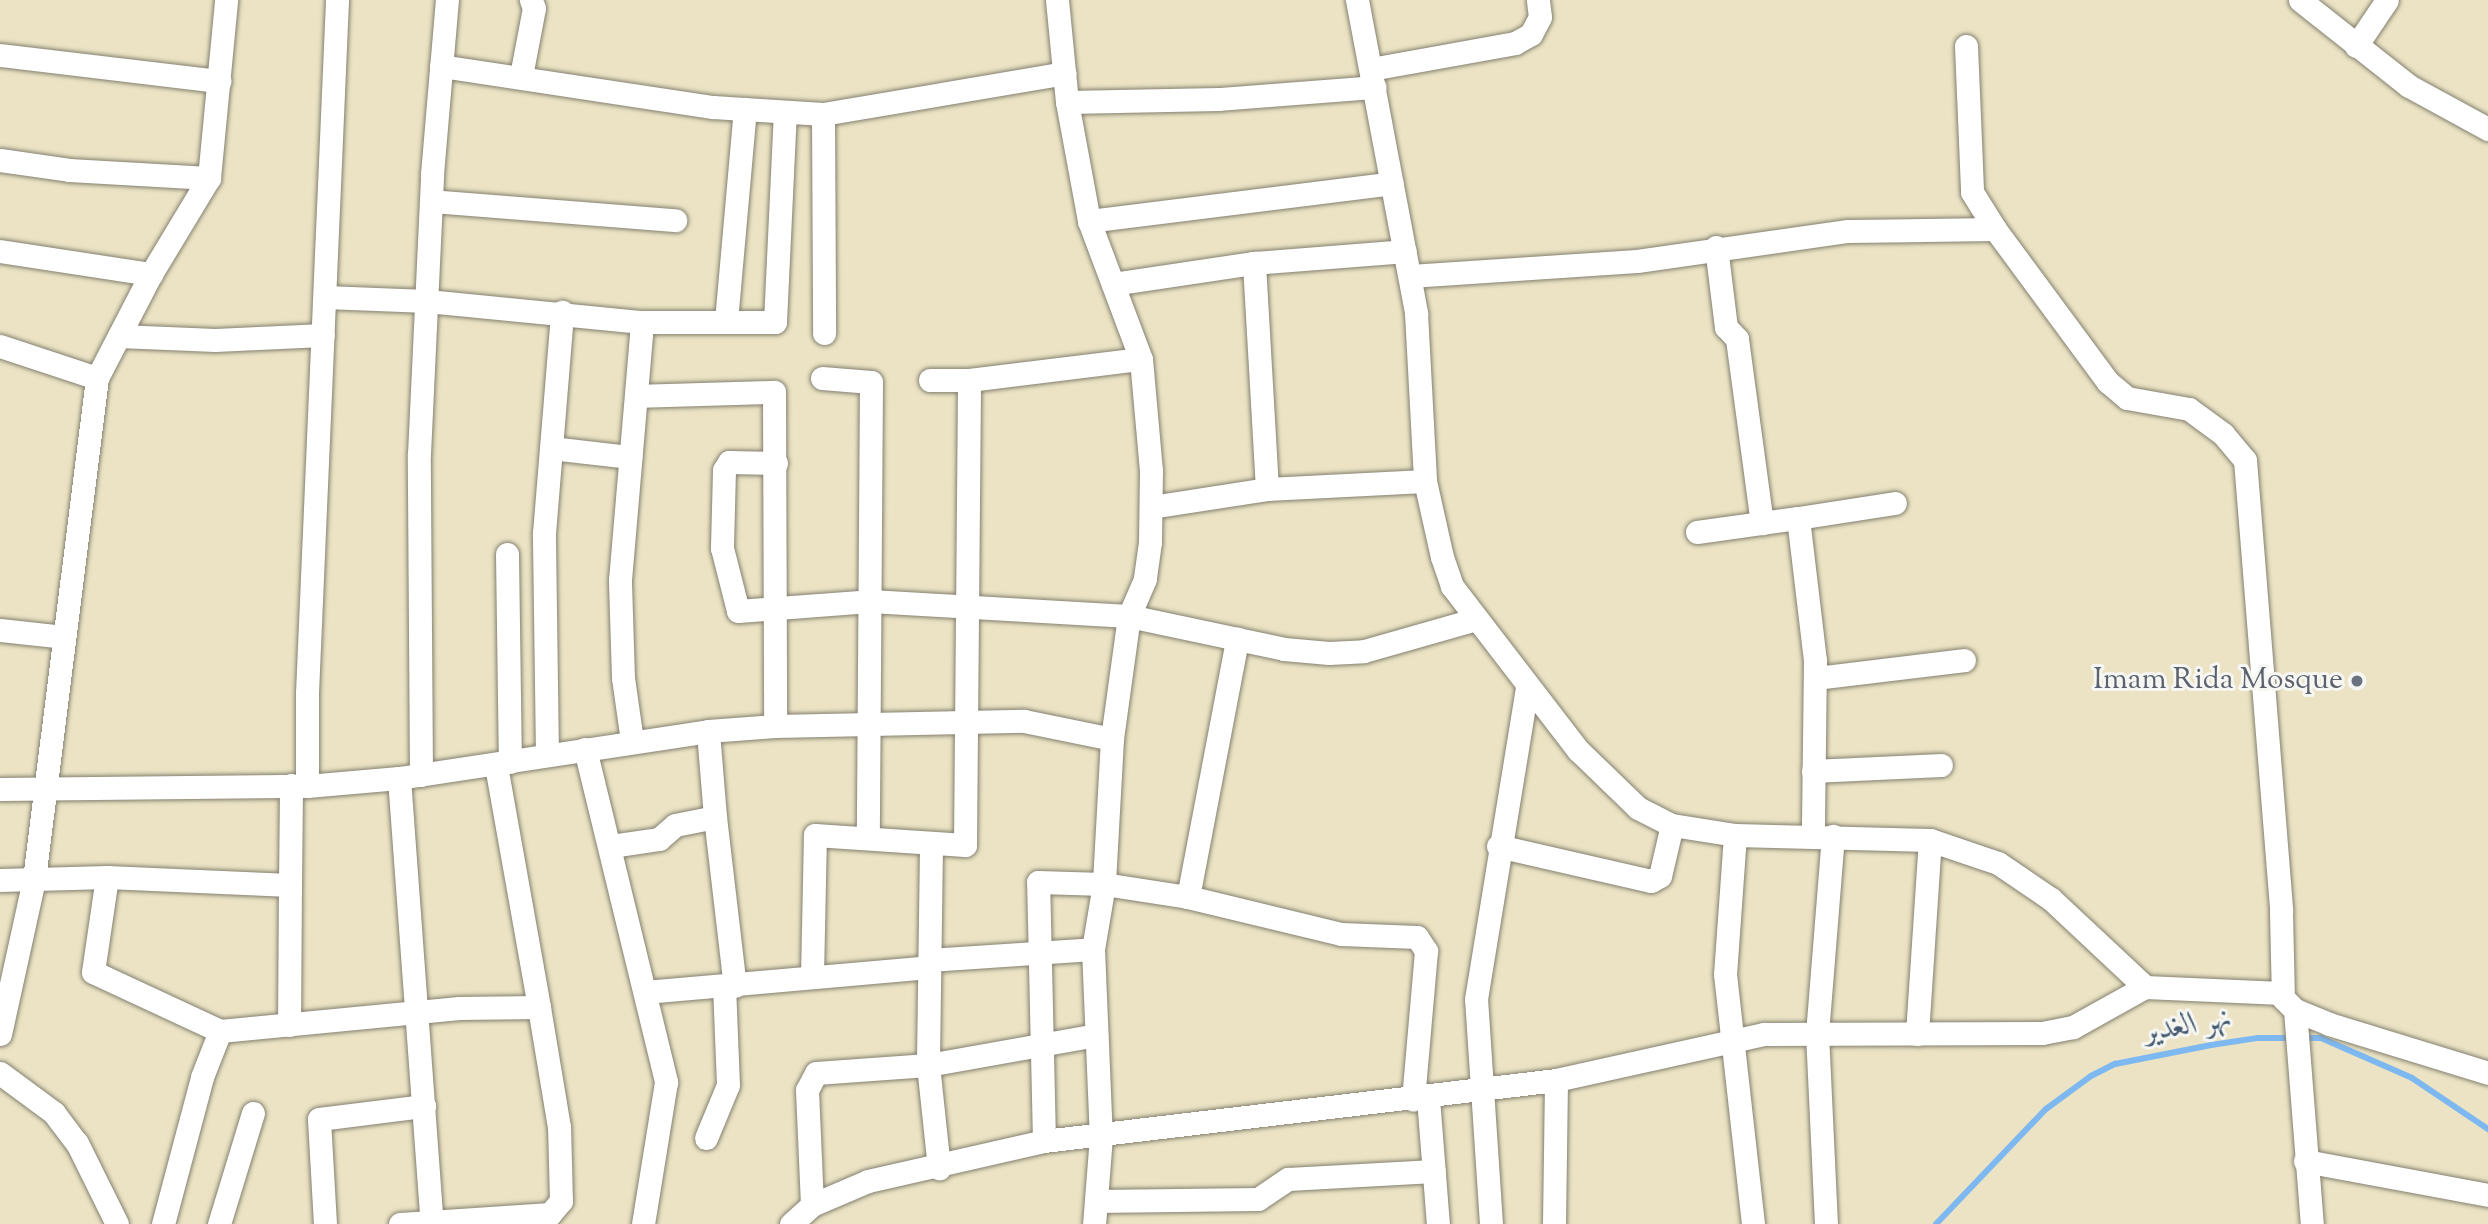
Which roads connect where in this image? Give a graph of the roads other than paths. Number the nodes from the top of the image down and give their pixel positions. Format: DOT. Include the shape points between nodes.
graph roads {
  1 [pos="226,0"];
  2 [pos="337,0"];
  3 [pos="447,0"];
  4 [pos="531,0"];
  5 [pos="1057,0"];
  6 [pos="1357,0"];
  7 [pos="1538,0"];
  8 [pos="2300,0"];
  9 [pos="2387,0"];
  10 [pos="1966,46"];
  11 [pos="2356,46"];
  12 [pos="0,55"];
  13 [pos="441,66"];
  14 [pos="1065,74"];
  15 [pos="521,76"];
  16 [pos="1373,78"];
  17 [pos="219,81"];
  18 [pos="1066,102"];
  19 [pos="745,109"];
  20 [pos="785,113"];
  21 [pos="823,114"];
  22 [pos="2488,129"];
  23 [pos="0,160"];
  24 [pos="209,178"];
  25 [pos="1392,183"];
  26 [pos="431,201"];
  27 [pos="675,220"];
  28 [pos="1089,221"];
  29 [pos="1995,229"];
  30 [pos="1716,247"];
  31 [pos="0,251"];
  32 [pos="1405,251"];
  33 [pos="1254,263"];
  34 [pos="151,274"];
  35 [pos="1410,276"];
  36 [pos="1113,284"];
  37 [pos="325,297"];
  38 [pos="427,301"];
  39 [pos="562,313"];
  40 [pos="726,321"];
  41 [pos="642,323"];
  42 [pos="824,333"];
  43 [pos="323,335"];
  44 [pos="119,336"];
  45 [pos="0,346"];
  46 [pos="1140,359"];
  47 [pos="97,378"];
  48 [pos="822,379"];
  49 [pos="930,380"];
  50 [pos="970,380"];
  51 [pos="637,396"];
  52 [pos="551,448"];
  53 [pos="630,457"];
  54 [pos="776,463"];
  55 [pos="1425,481"];
  56 [pos="1267,489"];
  57 [pos="1895,503"];
  58 [pos="1152,507"];
  59 [pos="1798,518"];
  60 [pos="1762,523"];
  61 [pos="1697,532"];
  62 [pos="507,554"];
  63 [pos="870,601"];
  64 [pos="967,605"];
  65 [pos="774,610"];
  66 [pos="1129,616"];
  67 [pos="1476,619"];
  68 [pos="0,630"];
  69 [pos="64,637"];
  70 [pos="1237,639"];
  71 [pos="1964,660"];
  72 [pos="1816,678"];
  73 [pos="1528,688"];
  74 [pos="966,720"];
  75 [pos="868,724"];
  76 [pos="775,726"];
  77 [pos="708,731"];
  78 [pos="1112,738"];
  79 [pos="632,741"];
  80 [pos="585,749"];
  81 [pos="547,755"];
  82 [pos="503,763"];
  83 [pos="1941,765"];
  84 [pos="1813,771"];
  85 [pos="421,775"];
  86 [pos="398,778"];
  87 [pos="299,786"];
  88 [pos="46,788"];
  89 [pos="0,789"];
  90 [pos="715,817"];
  91 [pos="1672,825"];
  92 [pos="1735,835"];
  93 [pos="1823,836"];
  94 [pos="868,837"];
  95 [pos="1930,840"];
  96 [pos="611,846"];
  97 [pos="931,846"];
  98 [pos="1498,846"];
  99 [pos="107,877"];
  100 [pos="34,879"];
  101 [pos="0,880"];
  102 [pos="1104,884"];
  103 [pos="290,885"];
  104 [pos="1188,897"];
  105 [pos="1093,949"];
  106 [pos="1038,951"];
  107 [pos="929,963"];
  108 [pos="812,977"];
  109 [pos="730,986"];
  110 [pos="2146,987"];
  111 [pos="645,992"];
  112 [pos="539,1007"];
  113 [pos="2291,1008"];
  114 [pos="419,1012"];
  115 [pos="289,1025"];
  116 [pos="220,1031"];
  117 [pos="0,1034"];
  118 [pos="1096,1034"];
  119 [pos="1817,1034"];
  120 [pos="1917,1034"];
  121 [pos="1732,1040"];
  122 [pos="1044,1043"];
  123 [pos="928,1065"];
  124 [pos="0,1073"];
  125 [pos="2488,1073"];
  126 [pos="1556,1080"];
  127 [pos="1480,1091"];
  128 [pos="1421,1099"];
  129 [pos="424,1106"];
  130 [pos="253,1113"];
  131 [pos="1101,1136"];
  132 [pos="706,1138"];
  133 [pos="1044,1141"];
  134 [pos="2305,1161"];
  135 [pos="939,1168"];
  136 [pos="1434,1171"];
  137 [pos="2488,1195"];
  138 [pos="812,1205"];
  139 [pos="1095,1213"];
  140 [pos="432,1223"];
  141 [pos="117,1224"];
  142 [pos="163,1224"];
  143 [pos="219,1224"];
  144 [pos="326,1224"];
  145 [pos="400,1224"];
  146 [pos="643,1224"];
  147 [pos="791,1224"];
  148 [pos="1438,1224"];
  149 [pos="1491,1224"];
  150 [pos="1554,1224"];
  151 [pos="1753,1224"];
  152 [pos="1826,1224"];
  153 [pos="2313,1224"];
  1 -- 17 [label="street"];
  2 -- 37 [label="street"];
  3 -- 13 [label="street"];
  4 -- 15 [label="street" via="534,8"];
  5 -- 14 [label="street"];
  6 -- 16 [label="street"];
  7 -- 16 [label="street" via="1540,17 1531,34 1515,43"];
  8 -- 11 [label="street"];
  9 -- 11 [label="street"];
  10 -- 29 [label="street" via="1972,192"];
  11 -- 22 [label="street" via="2409,86"];
  12 -- 17 [label="street"];
  13 -- 15 [label="street"];
  13 -- 26 [label="street"];
  14 -- 18 [label="street"];
  14 -- 21 [label="street"];
  15 -- 19 [label="street"];
  16 -- 18 [label="street" via="1219,99"];
  16 -- 25 [label="street"];
  17 -- 24 [label="street"];
  18 -- 28 [label="street"];
  19 -- 20 [label="street"];
  19 -- 40 [label="street"];
  20 -- 21 [label="street"];
  20 -- 40 [label="street" via="775,323"];
  21 -- 42 [label="street"];
  23 -- 24 [label="street" via="69,170"];
  24 -- 34 [label="street"];
  25 -- 28 [label="street"];
  25 -- 32 [label="street"];
  26 -- 27 [label="street"];
  26 -- 38 [label="street"];
  28 -- 36 [label="street"];
  29 -- 30 [label="street" via="1848,231"];
  29 -- 113 [label="street" via="2108,382 2127,398 2189,409 2223,434 2245,460"];
  30 -- 35 [label="street" via="1637,261"];
  30 -- 60 [label="street" via="1726,327 1737,339"];
  31 -- 34 [label="street"];
  32 -- 33 [label="street"];
  32 -- 35 [label="street"];
  33 -- 36 [label="street"];
  33 -- 56 [label="street"];
  34 -- 44 [label="street"];
  35 -- 55 [label="street"];
  36 -- 46 [label="street"];
  37 -- 38 [label="street"];
  37 -- 43 [label="street"];
  38 -- 39 [label="street"];
  38 -- 85 [label="street" via="419,454"];
  39 -- 41 [label="street"];
  39 -- 52 [label="street"];
  40 -- 41 [label="street"];
  41 -- 51 [label="street"];
  43 -- 44 [label="street" via="215,340"];
  43 -- 87 [label="street"];
  44 -- 47 [label="street"];
  45 -- 47 [label="street"];
  46 -- 50 [label="street"];
  46 -- 58 [label="street"];
  47 -- 69 [label="street"];
  48 -- 63 [label="street" via="871,382"];
  49 -- 50 [label="street"];
  50 -- 64 [label="street"];
  51 -- 53 [label="street"];
  51 -- 54 [label="street" via="774,392"];
  52 -- 53 [label="street"];
  52 -- 81 [label="street" via="544,533"];
  53 -- 79 [label="street" via="620,625"];
  54 -- 65 [label="street"];
  54 -- 65 [label="street" via="729,462 724,470 720,530 725,570 738,611"];
  55 -- 56 [label="street"];
  55 -- 67 [label="street" via="1452,586"];
  56 -- 58 [label="street"];
  57 -- 59 [label="street"];
  58 -- 66 [label="street" via="1145,579"];
  59 -- 60 [label="street"];
  59 -- 72 [label="street"];
  60 -- 61 [label="street"];
  62 -- 82 [label="street"];
  63 -- 64 [label="street"];
  63 -- 65 [label="street"];
  63 -- 75 [label="street"];
  64 -- 66 [label="street"];
  64 -- 74 [label="street"];
  65 -- 76 [label="street"];
  66 -- 70 [label="street"];
  66 -- 78 [label="street"];
  67 -- 70 [label="street" via="1364,651 1284,649"];
  67 -- 73 [label="street"];
  68 -- 69 [label="street"];
  69 -- 88 [label="street"];
  70 -- 104 [label="street"];
  71 -- 72 [label="street"];
  72 -- 84 [label="street"];
  73 -- 91 [label="street" via="1578,750 1618,789 1639,808"];
  73 -- 98 [label="street"];
  74 -- 75 [label="street"];
  74 -- 78 [label="street" via="1024,721"];
  74 -- 97 [label="street" via="965,845"];
  75 -- 76 [label="street"];
  75 -- 94 [label="street"];
  76 -- 77 [label="street"];
  77 -- 79 [label="street"];
  77 -- 90 [label="street"];
  78 -- 102 [label="street"];
  79 -- 80 [label="street"];
  80 -- 81 [label="street"];
  80 -- 96 [label="street"];
  81 -- 82 [label="street"];
  82 -- 85 [label="street"];
  82 -- 112 [label="street"];
  83 -- 84 [label="street"];
  84 -- 93 [label="street"];
  85 -- 86 [label="street"];
  86 -- 87 [label="street"];
  86 -- 114 [label="street"];
  87 -- 88 [label="street"];
  87 -- 103 [label="street"];
  88 -- 89 [label="street"];
  88 -- 100 [label="street"];
  90 -- 96 [label="street" via="675,825 660,839"];
  90 -- 109 [label="street"];
  91 -- 92 [label="street"];
  91 -- 98 [label="street" via="1660,876 1651,881"];
  92 -- 93 [label="street"];
  92 -- 121 [label="street" via="1725,974"];
  93 -- 95 [label="street"];
  93 -- 119 [label="street"];
  94 -- 97 [label="street"];
  94 -- 108 [label="street" via="815,835"];
  95 -- 110 [label="street" via="1998,863 2051,899"];
  95 -- 120 [label="street"];
  96 -- 111 [label="street"];
  97 -- 107 [label="street"];
  98 -- 127 [label="street" via="1476,999"];
  99 -- 100 [label="street"];
  99 -- 103 [label="street"];
  99 -- 116 [label="street" via="93,972"];
  100 -- 101 [label="street"];
  100 -- 117 [label="street"];
  102 -- 104 [label="street"];
  102 -- 105 [label="street"];
  102 -- 106 [label="street" via="1038,882"];
  103 -- 115 [label="street"];
  104 -- 128 [label="street" via="1341,934 1422,940 1426,951"];
  105 -- 106 [label="street"];
  105 -- 118 [label="street"];
  106 -- 107 [label="street"];
  106 -- 122 [label="street"];
  107 -- 108 [label="street"];
  107 -- 123 [label="street"];
  108 -- 109 [label="street"];
  109 -- 111 [label="street"];
  109 -- 132 [label="street" via="728,1085"];
  110 -- 113 [label="street"];
  110 -- 120 [label="street" via="2073,1027 2015,1035"];
  111 -- 146 [label="street" via="666,1091"];
  112 -- 114 [label="street"];
  112 -- 140 [label="street" via="559,1127 561,1201 550,1214"];
  113 -- 125 [label="street"];
  113 -- 134 [label="street"];
  114 -- 115 [label="street"];
  114 -- 129 [label="street"];
  115 -- 116 [label="street"];
  116 -- 142 [label="street" via="202,1077"];
  118 -- 122 [label="street"];
  118 -- 131 [label="street"];
  119 -- 120 [label="street"];
  119 -- 121 [label="street"];
  119 -- 152 [label="street"];
  121 -- 126 [label="street"];
  121 -- 151 [label="street"];
  122 -- 123 [label="street"];
  122 -- 133 [label="street"];
  123 -- 135 [label="street"];
  123 -- 138 [label="street" via="816,1073 807,1090"];
  124 -- 141 [label="street" via="54,1113 77,1143"];
  126 -- 127 [label="street"];
  126 -- 150 [label="street"];
  127 -- 128 [label="street"];
  127 -- 149 [label="street"];
  128 -- 131 [label="street"];
  128 -- 136 [label="street"];
  129 -- 140 [label="street"];
  129 -- 144 [label="street" via="319,1119"];
  130 -- 143 [label="street"];
  131 -- 133 [label="street"];
  131 -- 139 [label="street"];
  133 -- 135 [label="street"];
  134 -- 137 [label="street"];
  134 -- 153 [label="street"];
  135 -- 138 [label="street" via="868,1181"];
  136 -- 139 [label="street" via="1288,1179 1258,1199 1179,1204 1133,1198"];
  136 -- 148 [label="street"];
  138 -- 147 [label="street"];
  140 -- 145 [label="street"];
}
